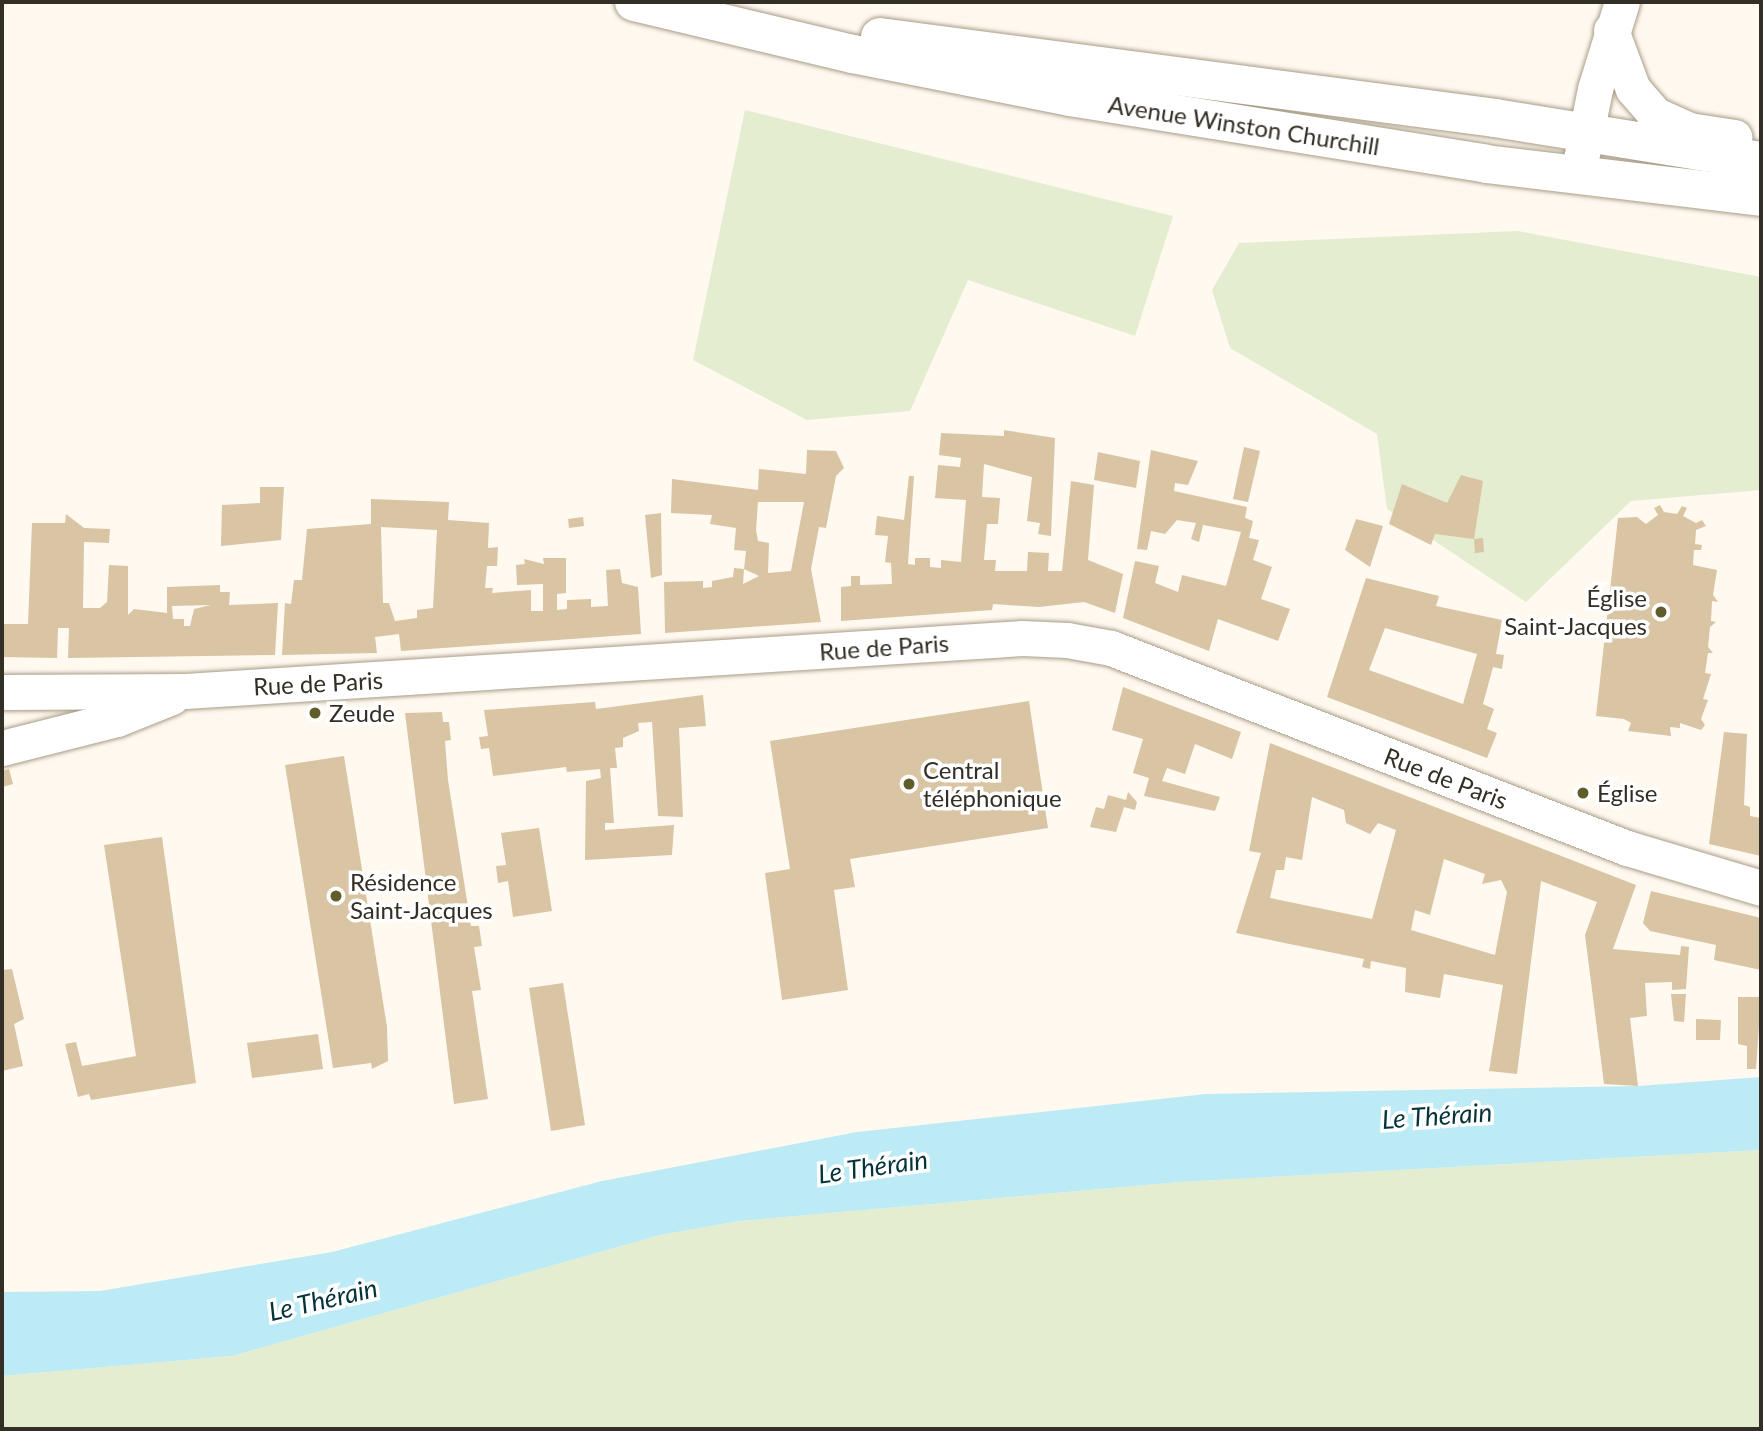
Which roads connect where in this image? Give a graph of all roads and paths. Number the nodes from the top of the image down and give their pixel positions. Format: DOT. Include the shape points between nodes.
graph roads {
  1 [pos="634,2"];
  2 [pos="1616,16"];
  3 [pos="732,22"];
  4 [pos="1586,132"];
  5 [pos="1761,142"];
  6 [pos="1761,162"];
  7 [pos="1578,174"];
  8 [pos="1761,197"];
  9 [pos="184,691"];
  10 [pos="2,692"];
  11 [pos="2,748"];
  12 [pos="1761,888"];
  1 -- 3 [label="main road, Avenue Winston Churchill"];
  2 -- 4 [label="street"];
  2 -- 5 [label="street" via="1633,89 1656,115 1689,130"];
  3 -- 4 [label="main road, Avenue Winston Churchill" via="1079,61"];
  3 -- 7 [label="main road, Avenue Winston Churchill" via="981,81"];
  4 -- 6 [label="main road, Avenue Winston Churchill"];
  4 -- 7 [label="street"];
  7 -- 8 [label="main road, Avenue Winston Churchill"];
  9 -- 10 [label="street, Rue de Paris"];
  9 -- 11 [label="street" via="117,719"];
  9 -- 12 [label="street, Rue de Paris" via="1022,638 1067,640 1111,648 1627,848"];
}
